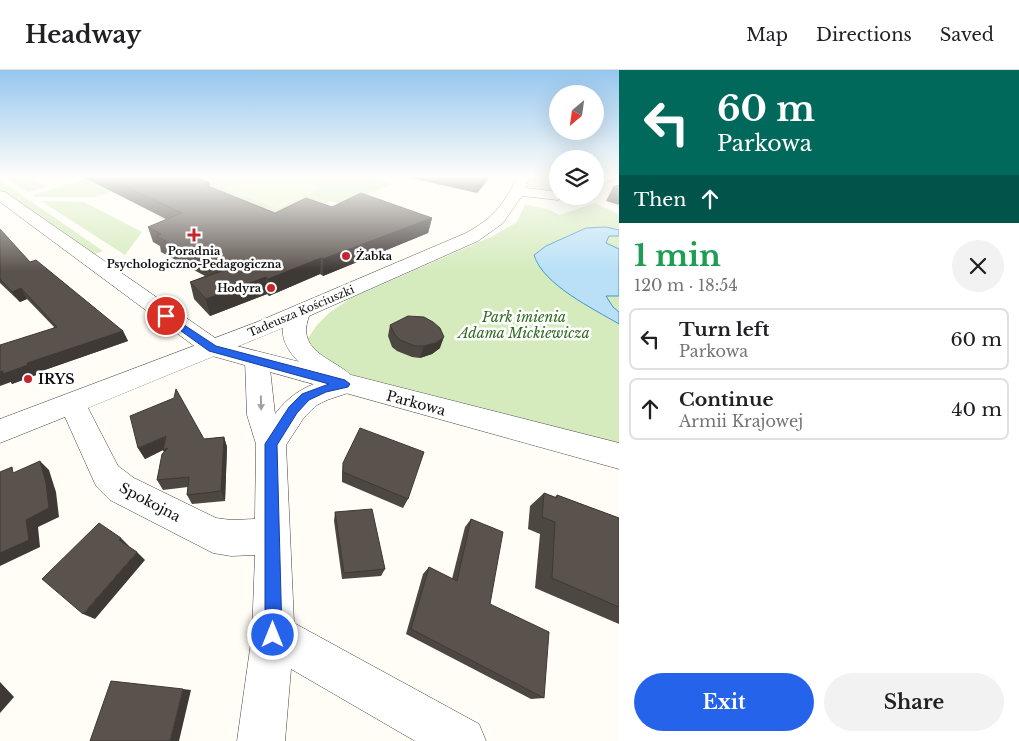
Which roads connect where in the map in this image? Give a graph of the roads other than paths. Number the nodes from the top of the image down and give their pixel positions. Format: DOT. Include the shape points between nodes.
graph roads {
  1 [pos="19,208"];
  2 [pos="508,208"];
  3 [pos="300,312"];
  4 [pos="213,348"];
  5 [pos="257,360"];
  6 [pos="345,384"];
  7 [pos="72,403"];
  8 [pos="0,431"];
  9 [pos="271,444"];
  10 [pos="619,456"];
  11 [pos="274,536"];
  12 [pos="273,635"];
  13 [pos="261,741"];
  14 [pos="462,741"];
  1 -- 4 [label="street"];
  2 -- 3 [label="street, Tadeusza Kościuszki" via="472,237"];
  3 -- 4 [label="street, Tadeusza Kościuszki"];
  3 -- 6 [label="street" via="295,323 296,344"];
  4 -- 5 [label="street, Parkowa"];
  4 -- 7 [label="street, Tadeusza Kościuszki"];
  5 -- 6 [label="street, Parkowa"];
  5 -- 9 [label="street, one-way" via="261,415"];
  6 -- 9 [label="street" via="306,397 293,410"];
  6 -- 10 [label="street, Parkowa"];
  7 -- 8 [label="street, Tadeusza Kościuszki"];
  7 -- 11 [label="street, Spokojna" via="107,476 122,489 213,535 231,538"];
  9 -- 11 [label="street"];
  11 -- 12 [label="street"];
  12 -- 13 [label="street"];
  12 -- 14 [label="street"];
}
